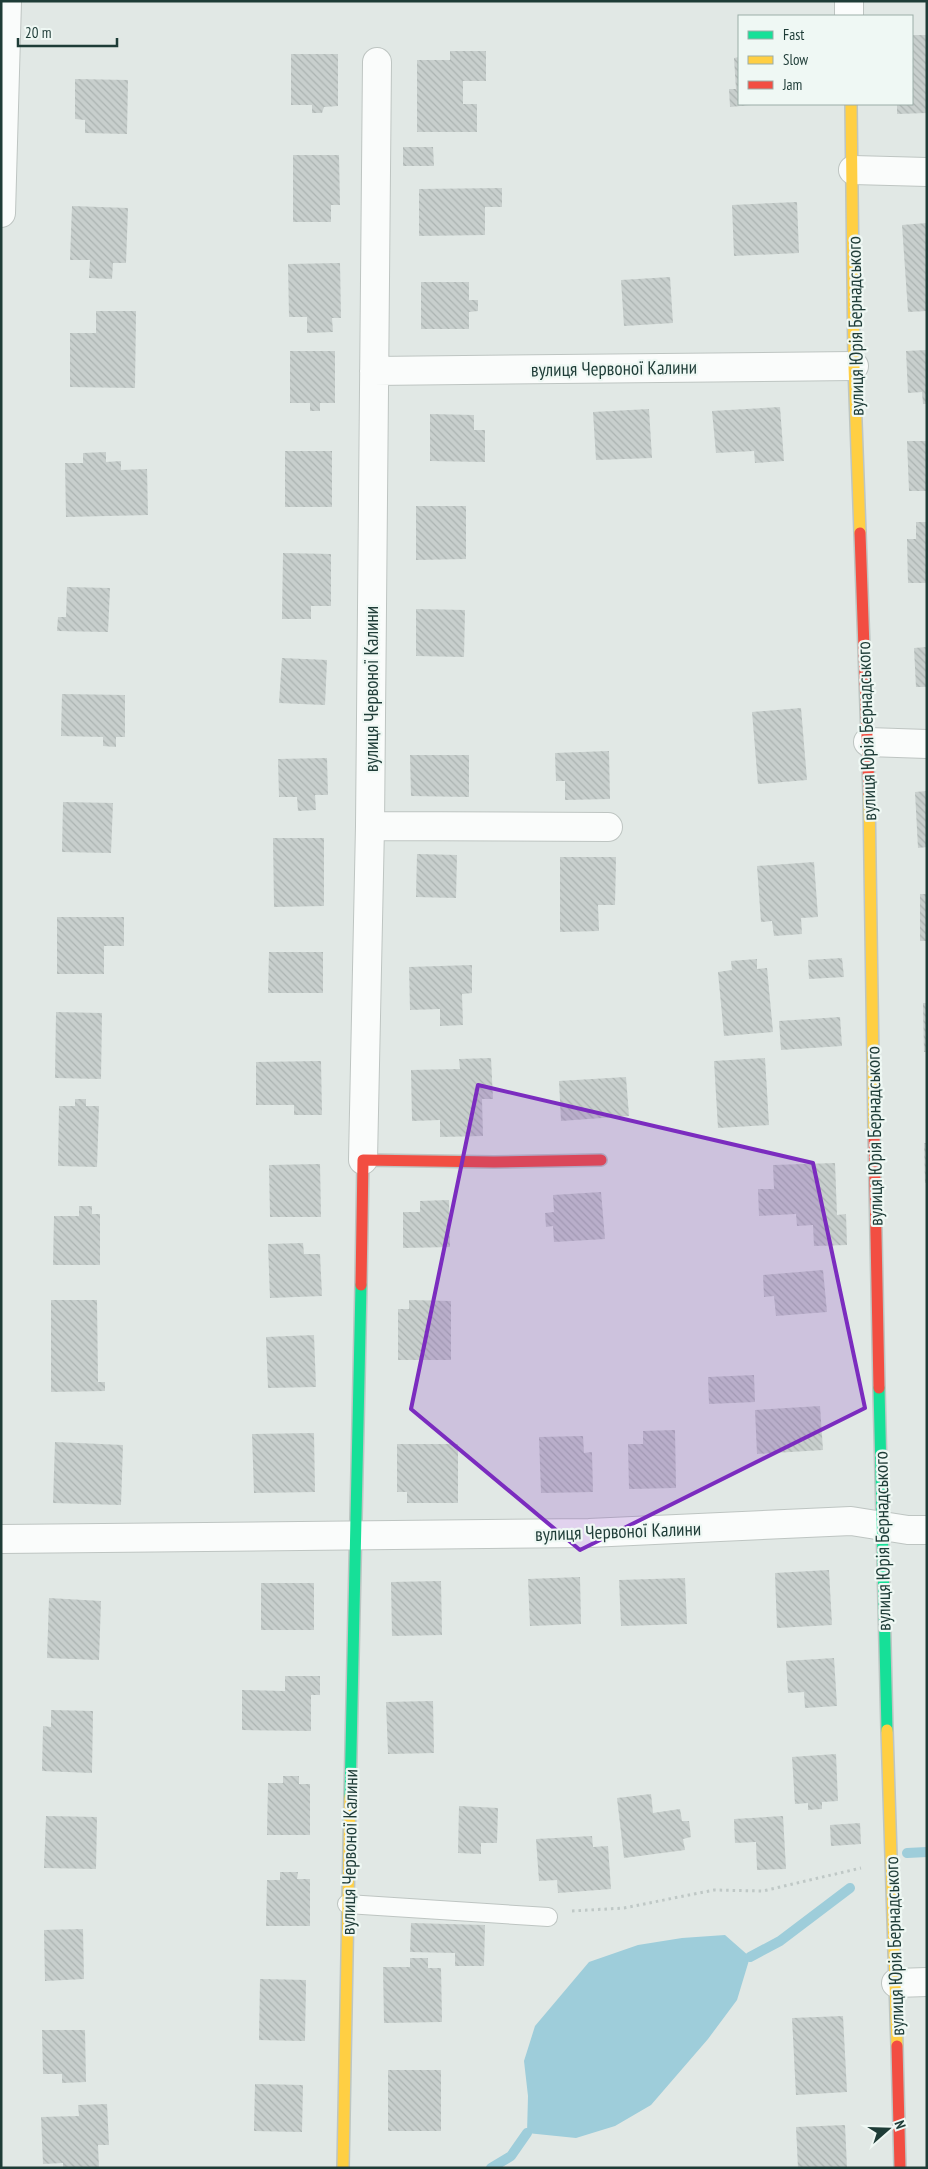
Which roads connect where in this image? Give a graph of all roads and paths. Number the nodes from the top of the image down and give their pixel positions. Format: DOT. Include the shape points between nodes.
graph roads {
  1 [pos="7,1"];
  2 [pos="849,1"];
  3 [pos="849,15"];
  4 [pos="377,62"];
  5 [pos="851,105"];
  6 [pos="853,170"];
  7 [pos="927,172"];
  8 [pos="1,214"];
  9 [pos="854,366"];
  10 [pos="374,371"];
  11 [pos="868,742"];
  12 [pos="927,744"];
  13 [pos="370,826"];
  14 [pos="608,827"];
  15 [pos="363,1160"];
  16 [pos="602,1160"];
  17 [pos="881,1525"];
  18 [pos="927,1530"];
  19 [pos="355,1536"];
  20 [pos="1,1539"];
  21 [pos="890,1860"];
  22 [pos="348,1904"];
  23 [pos="548,1917"];
  24 [pos="927,1982"];
  25 [pos="896,1983"];
  26 [pos="343,2168"];
  27 [pos="900,2168"];
  1 -- 8 [label="street"];
  2 -- 3 [label="street"];
  4 -- 10 [label="street, вулиця Червоної Калини"];
  5 -- 6 [label="street, вулиця Юрія Бернадського"];
  6 -- 7 [label="street"];
  6 -- 9 [label="street, вулиця Юрія Бернадського"];
  9 -- 10 [label="street, вулиця Червоної Калини"];
  9 -- 11 [label="street, вулиця Юрія Бернадського"];
  10 -- 13 [label="street, вулиця Червоної Калини"];
  11 -- 12 [label="street"];
  11 -- 17 [label="street, вулиця Юрія Бернадського"];
  13 -- 14 [label="street"];
  13 -- 15 [label="street, вулиця Червоної Калини"];
  15 -- 16 [label="street"];
  15 -- 19 [label="street, вулиця Червоної Калини"];
  17 -- 18 [label="street, вулиця Червоної Калини"];
  17 -- 19 [label="street, вулиця Червоної Калини" via="851,1521 654,1531"];
  17 -- 21 [label="street, вулиця Юрія Бернадського"];
  19 -- 20 [label="street"];
  19 -- 22 [label="street, вулиця Червоної Калини"];
  21 -- 23 [label="path" via="763,1891 714,1890 624,1908 555,1912"];
  21 -- 25 [label="street, вулиця Юрія Бернадського"];
  22 -- 23 [label="lane"];
  22 -- 26 [label="street, вулиця Червоної Калини"];
  24 -- 25 [label="street"];
  25 -- 27 [label="street, вулиця Юрія Бернадського"];
}
